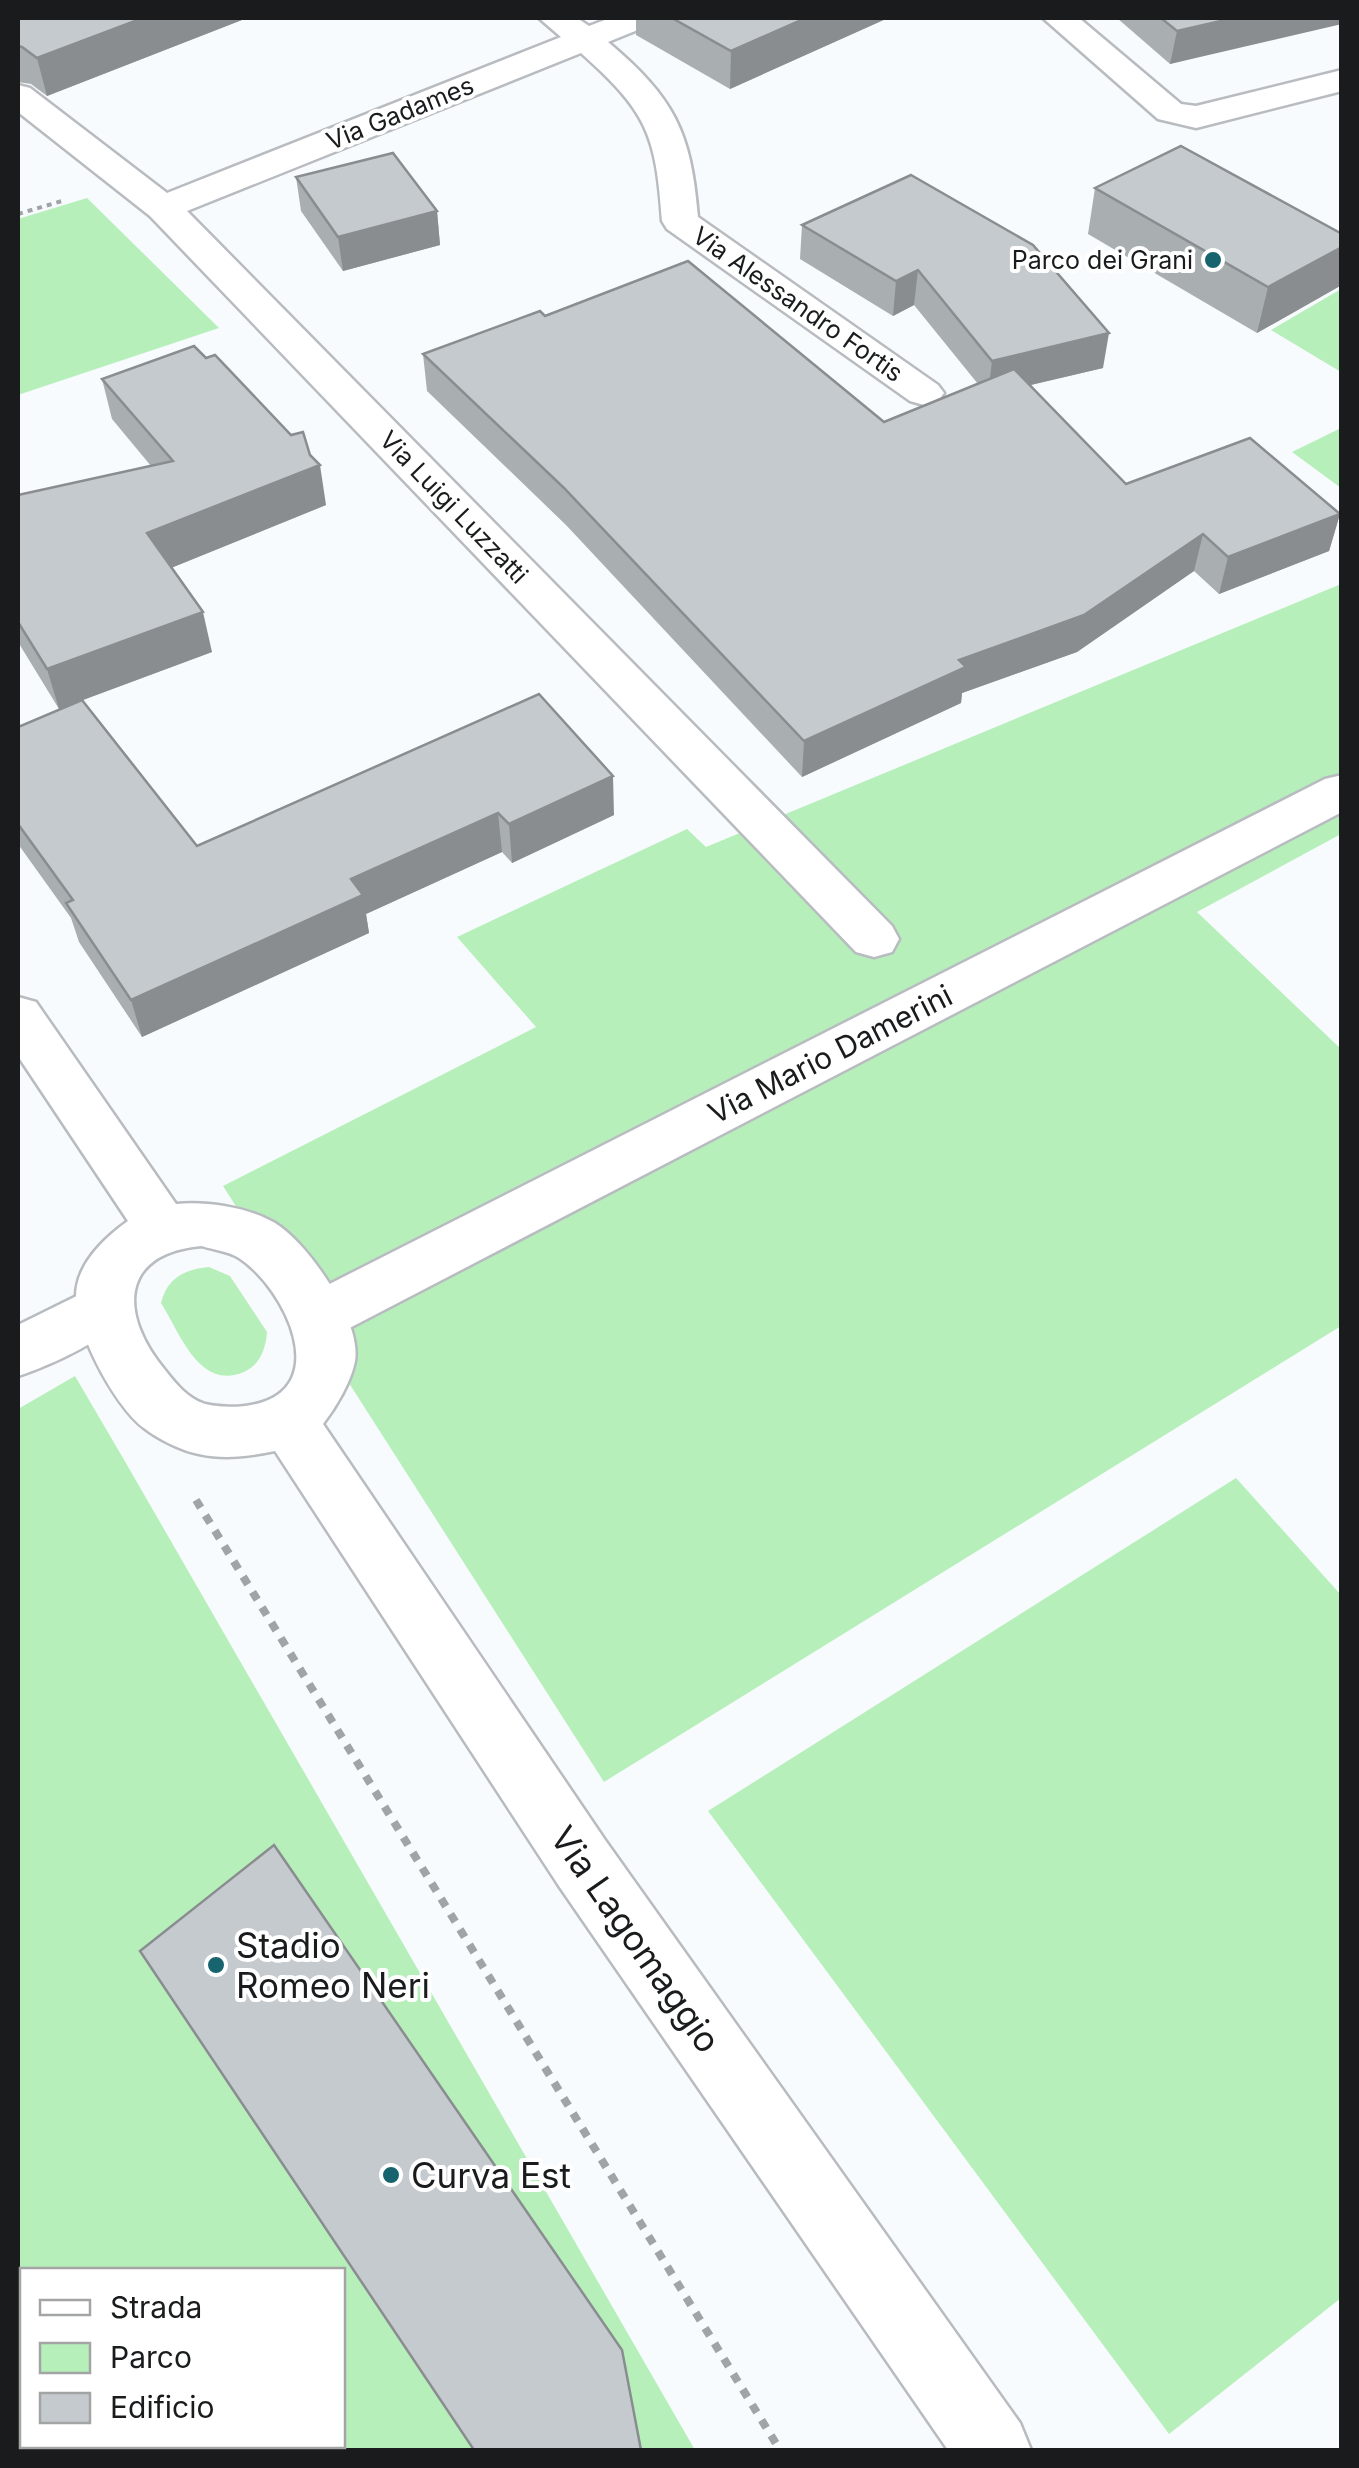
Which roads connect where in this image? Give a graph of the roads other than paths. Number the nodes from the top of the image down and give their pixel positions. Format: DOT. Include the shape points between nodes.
graph roads {
  1 [pos="556,18"];
  2 [pos="638,18"];
  3 [pos="1058,18"];
  4 [pos="588,38"];
  5 [pos="1342,80"];
  6 [pos="18,95"];
  7 [pos="163,208"];
  8 [pos="924,393"];
  9 [pos="1342,791"];
  10 [pos="874,939"];
  11 [pos="18,1016"];
  12 [pos="162,1227"];
  13 [pos="103,1307"];
  14 [pos="318,1317"];
  15 [pos="18,1352"];
  16 [pos="289,1422"];
  17 [pos="992,2450"];
  1 -- 4 [label="street, Via Alessandro Fortis"];
  2 -- 4 [label="street, Via Gadames"];
  3 -- 5 [label="street" via="1170,112 1196,117"];
  4 -- 7 [label="street, Via Gadames"];
  4 -- 8 [label="street, Via Alessandro Fortis" via="648,104 672,148 680,221"];
  6 -- 7 [label="street, Via Luigi Luzzatti"];
  7 -- 10 [label="street, Via Luigi Luzzatti"];
  9 -- 14 [label="street, Via Mario Damerini"];
  11 -- 12 [label="street"];
  12 -- 13 [label="street" via="126,1253 105,1283"];
  12 -- 14 [label="street" via="202,1224 255,1239 291,1272"];
  13 -- 15 [label="street"];
  13 -- 16 [label="street" via="135,1376 163,1410 199,1428 246,1432"];
  14 -- 16 [label="street" via="327,1360"];
  16 -- 17 [label="street, Via Lagomaggio" via="582,1863"];
}
